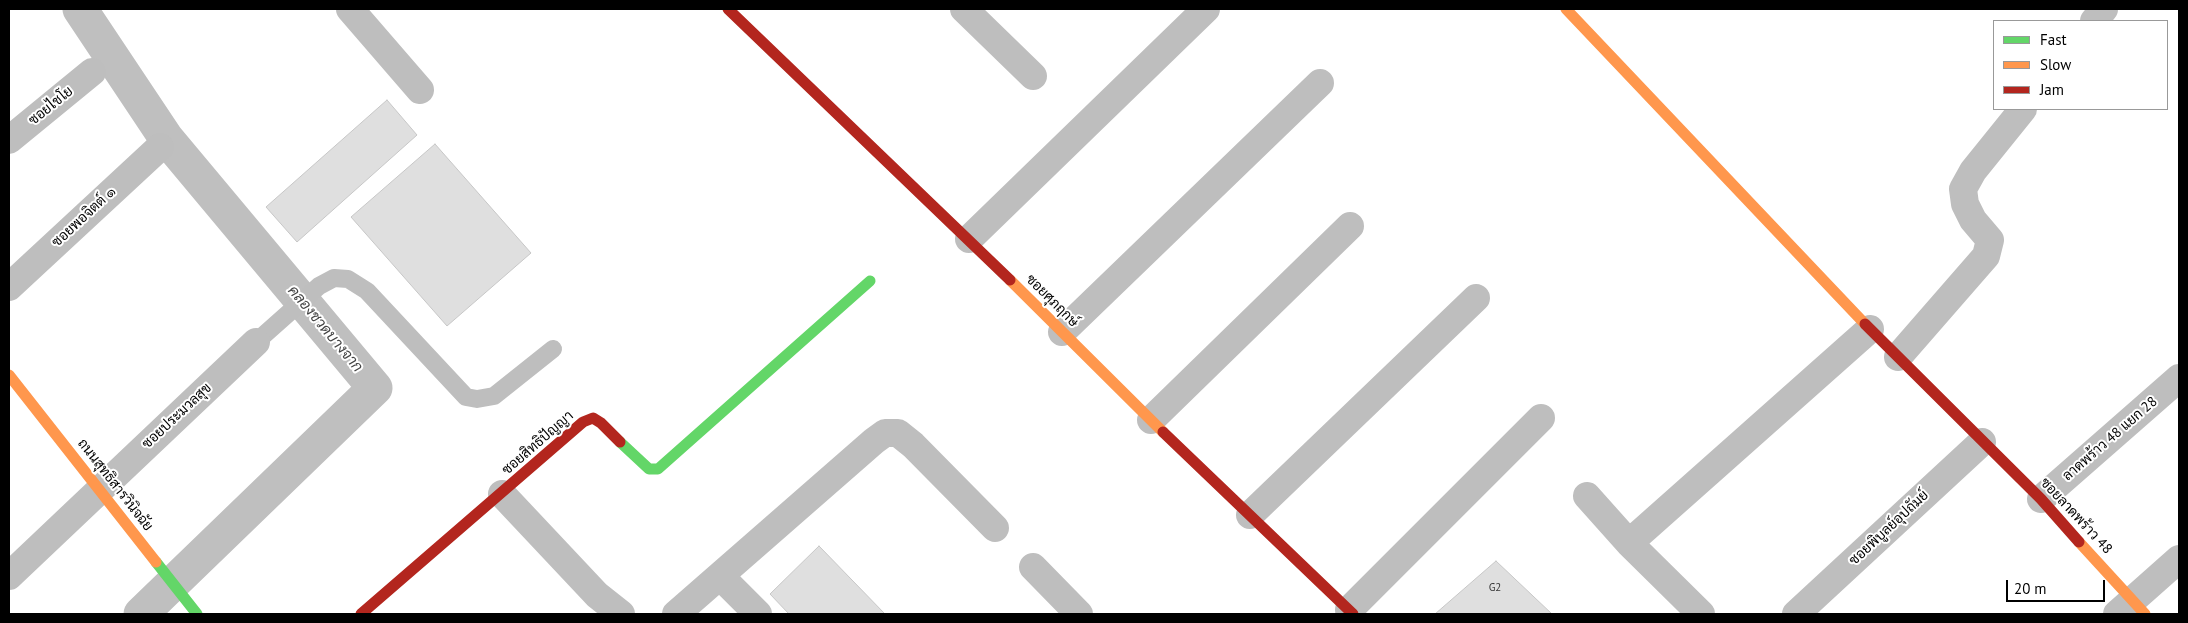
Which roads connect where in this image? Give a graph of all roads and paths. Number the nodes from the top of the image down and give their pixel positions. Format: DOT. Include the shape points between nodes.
graph roads {
  1 [pos="350,9"];
  2 [pos="728,9"];
  3 [pos="964,9"];
  4 [pos="1206,9"];
  5 [pos="1566,9"];
  6 [pos="2104,9"];
  7 [pos="2095,20"];
  8 [pos="92,72"];
  9 [pos="1033,76"];
  10 [pos="1320,83"];
  11 [pos="420,90"];
  12 [pos="2022,110"];
  13 [pos="9,140"];
  14 [pos="160,147"];
  15 [pos="1350,226"];
  16 [pos="969,239"];
  17 [pos="870,281"];
  18 [pos="9,287"];
  19 [pos="1476,298"];
  20 [pos="1870,329"];
  21 [pos="1062,332"];
  22 [pos="256,342"];
  23 [pos="553,348"];
  24 [pos="1898,357"];
  25 [pos="9,375"];
  26 [pos="2179,378"];
  27 [pos="1541,418"];
  28 [pos="1151,420"];
  29 [pos="1982,442"];
  30 [pos="99,490"];
  31 [pos="502,494"];
  32 [pos="1587,496"];
  33 [pos="2041,499"];
  34 [pos="1250,515"];
  35 [pos="995,528"];
  36 [pos="1629,543"];
  37 [pos="2179,559"];
  38 [pos="1033,567"];
  39 [pos="9,576"];
  40 [pos="720,576"];
  41 [pos="2132,610"];
  42 [pos="1351,612"];
  43 [pos="197,614"];
  44 [pos="361,614"];
  45 [pos="621,614"];
  46 [pos="676,614"];
  47 [pos="758,614"];
  48 [pos="1079,614"];
  49 [pos="1701,614"];
  50 [pos="1796,614"];
  1 -- 11 [label="street"];
  2 -- 16 [label="street, ซอยศุภฤกษ์"];
  3 -- 9 [label="street"];
  4 -- 16 [label="street"];
  5 -- 20 [label="street, ซอยลาดพร้าว 48"];
  6 -- 7 [label="street"];
  8 -- 13 [label="street, ซอยไชโย"];
  10 -- 21 [label="street"];
  12 -- 24 [label="street" via="1962,189 1964,204 1990,240 1986,256"];
  14 -- 18 [label="street, ซอยพอจิตต์ ๑"];
  15 -- 28 [label="street"];
  16 -- 21 [label="street, ซอยศุภฤกษ์"];
  17 -- 31 [label="street, ซอยสิทธิปัญญา" via="658,469 641,463 593,418 583,422"];
  19 -- 34 [label="street"];
  20 -- 24 [label="street, ซอยลาดพร้าว 48"];
  20 -- 36 [label="street"];
  21 -- 28 [label="street, ซอยศุภฤกษ์"];
  22 -- 23 [label="lane" via="313,291 334,278 348,279 367,291 466,397 478,400 494,396"];
  22 -- 30 [label="street, ซอยประมวลสุข"];
  24 -- 29 [label="street, ซอยลาดพร้าว 48"];
  25 -- 30 [label="street, ถนนสุทธิสารวินิจฉัย"];
  26 -- 33 [label="street, ลาดพร้าว 48 แยก 28"];
  27 -- 42 [label="street"];
  28 -- 34 [label="street, ซอยศุภฤกษ์"];
  29 -- 33 [label="street, ซอยลาดพร้าว 48"];
  29 -- 50 [label="street, ซอยพิบูลย์อุปถัมย์"];
  30 -- 39 [label="street, ซอยประมวลสุข"];
  30 -- 43 [label="street, ถนนสุทธิสารวินิจฉัย"];
  31 -- 44 [label="street, ซอยสิทธิปัญญา"];
  31 -- 45 [label="street" via="597,595"];
  32 -- 36 [label="street"];
  33 -- 41 [label="street, ซอยลาดพร้าว 48"];
  34 -- 42 [label="street, ซอยศุภฤกษ์"];
  35 -- 40 [label="street" via="913,445 898,434 886,433"];
  36 -- 49 [label="street"];
  37 -- 41 [label="street"];
  38 -- 48 [label="street"];
  40 -- 46 [label="street"];
  40 -- 47 [label="street"];
}
